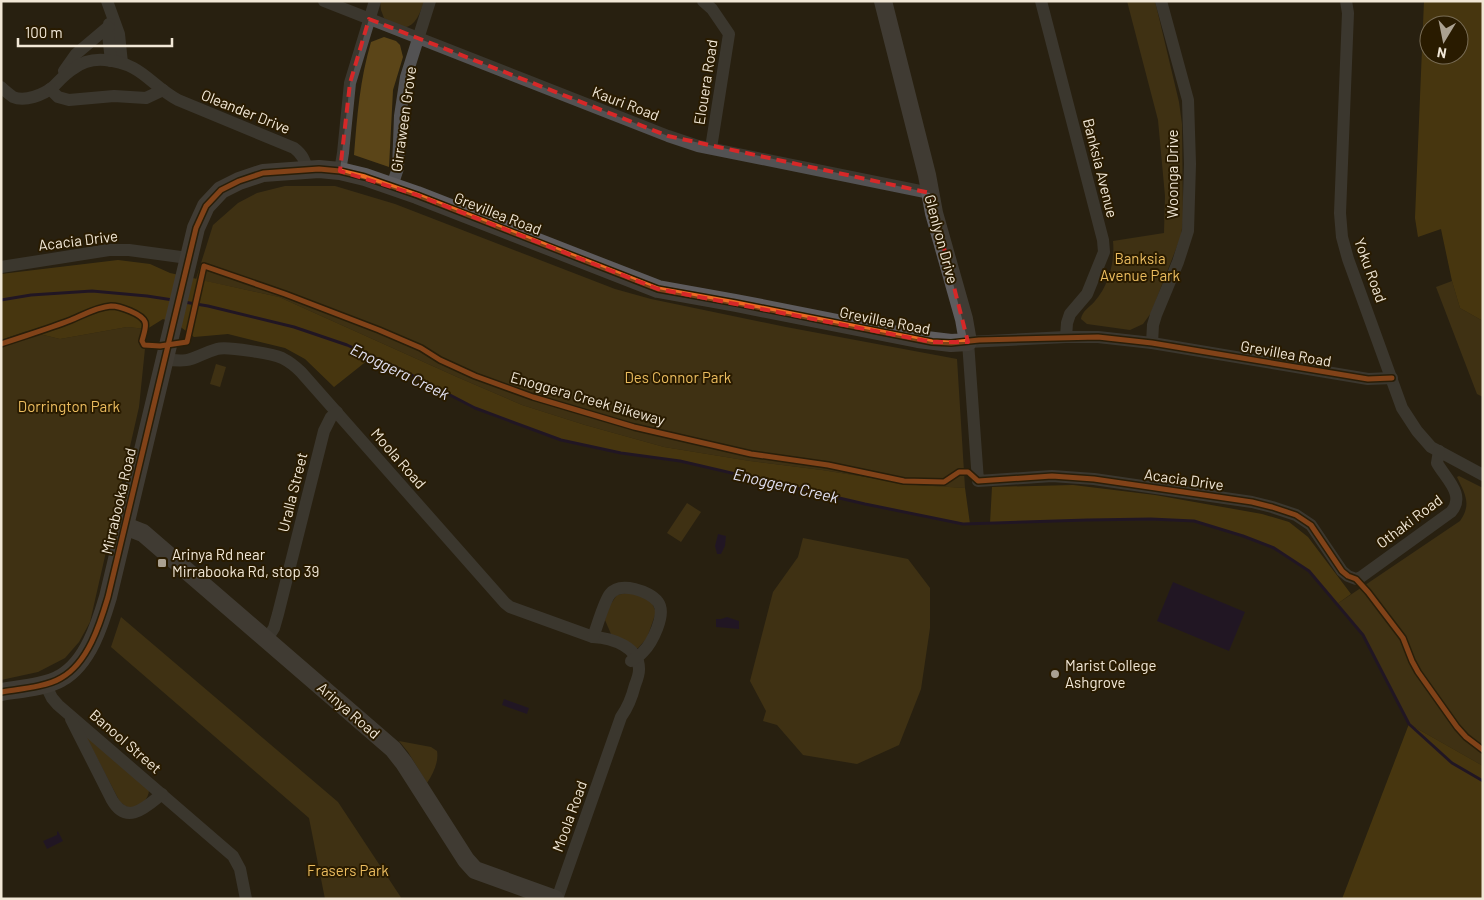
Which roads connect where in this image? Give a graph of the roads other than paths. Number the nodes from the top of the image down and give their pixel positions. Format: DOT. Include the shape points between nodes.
graph roads {
  1 [pos="324,1"];
  2 [pos="375,1"];
  3 [pos="430,1"];
  4 [pos="703,1"];
  5 [pos="883,1"];
  6 [pos="1041,1"];
  7 [pos="1161,1"];
  8 [pos="1346,1"];
  9 [pos="109,6"];
  10 [pos="369,19"];
  11 [pos="108,27"];
  12 [pos="418,39"];
  13 [pos="117,62"];
  14 [pos="54,85"];
  15 [pos="1,87"];
  16 [pos="163,90"];
  17 [pos="711,148"];
  18 [pos="307,170"];
  19 [pos="340,171"];
  20 [pos="392,186"];
  21 [pos="930,193"];
  22 [pos="1,267"];
  23 [pos="186,267"];
  24 [pos="1066,337"];
  25 [pos="968,342"];
  26 [pos="1152,343"];
  27 [pos="165,359"];
  28 [pos="1392,378"];
  29 [pos="336,412"];
  30 [pos="1439,451"];
  31 [pos="1483,475"];
  32 [pos="978,481"];
  33 [pos="125,526"];
  34 [pos="1356,579"];
  35 [pos="593,637"];
  36 [pos="267,640"];
  37 [pos="634,659"];
  38 [pos="45,684"];
  39 [pos="1,692"];
  40 [pos="68,712"];
  41 [pos="162,794"];
  42 [pos="246,899"];
  43 [pos="556,899"];
  1 -- 10 [label="street, Kauri Road"];
  2 -- 10 [label="street"];
  3 -- 12 [label="street, Girraween Grove"];
  4 -- 17 [label="street, Elouera Road" via="729,34"];
  5 -- 21 [label="street, Glenlyon Drive"];
  6 -- 24 [label="street, Banksia Avenue" via="1104,252 1087,294 1070,314"];
  7 -- 26 [label="street, Woonga Drive" via="1188,100 1190,164 1188,231 1156,314"];
  8 -- 28 [label="street, Yoku Road" via="1342,237"];
  9 -- 11 [label="street"];
  9 -- 13 [label="street" via="119,34"];
  10 -- 12 [label="street, Kauri Road"];
  10 -- 19 [label="street" via="350,83"];
  11 -- 13 [label="street"];
  11 -- 14 [label="street" via="76,54"];
  12 -- 17 [label="street, Kauri Road" via="668,136"];
  12 -- 20 [label="street, Girraween Grove" via="406,77 400,116 398,168"];
  13 -- 14 [label="street, Oleander Drive" via="97,60 81,64"];
  13 -- 16 [label="street, Oleander Drive" via="142,72"];
  14 -- 15 [label="street, Oleander Drive" via="39,95 22,99 11,96"];
  14 -- 16 [label="street" via="58,97 69,100 114,96 146,98"];
  16 -- 18 [label="street, Oleander Drive" via="186,104 294,148 301,154"];
  17 -- 21 [label="street, Kauri Road"];
  18 -- 19 [label="street, Girraween Grove"];
  18 -- 23 [label="street, Girraween Grove" via="263,173 221,190 206,206 196,228"];
  19 -- 20 [label="street, Girraween Grove"];
  20 -- 25 [label="street, Grevillea Road" via="658,289 918,339 951,344"];
  21 -- 25 [label="street, Glenlyon Drive"];
  22 -- 23 [label="street, Acacia Drive" via="109,250 139,251"];
  23 -- 27 [label="street, Mirrabooka Road"];
  24 -- 25 [label="street, Grevillea Road"];
  24 -- 26 [label="street, Grevillea Road" via="1098,336"];
  25 -- 32 [label="street, Glenlyon Drive"];
  26 -- 28 [label="street, Grevillea Road" via="1368,379"];
  27 -- 29 [label="street, Moola Road" via="190,361 224,348 280,357 302,372"];
  27 -- 33 [label="street, Mirrabooka Road"];
  28 -- 30 [label="street, Yoku Road" via="1402,408 1425,441"];
  29 -- 35 [label="street, Moola Road" via="506,605"];
  29 -- 36 [label="street, Uralla Street" via="324,431 278,614"];
  30 -- 31 [label="street, Yoku Road"];
  30 -- 34 [label="street, Othaki Road" via="1437,463 1457,494 1456,507"];
  32 -- 34 [label="street, Acacia Drive" via="1052,476 1094,479 1272,506 1311,525 1342,571"];
  33 -- 36 [label="street, Arinya Road" via="143,533"];
  33 -- 38 [label="street, Mirrabooka Road" via="108,597 89,647 76,666 61,678"];
  35 -- 37 [label="street, Moola Road" via="626,647 632,651"];
  35 -- 37 [label="street" via="608,597 616,589 627,587 652,597 661,608 658,625 648,646"];
  36 -- 43 [label="street, Arinya Road" via="395,751 474,870"];
  37 -- 43 [label="street, Moola Road" via="640,669 632,699 621,716"];
  38 -- 39 [label="street, Mirrabooka Road"];
  38 -- 40 [label="street, Banool Street" via="52,698"];
  40 -- 41 [label="street, Banool Street"];
  40 -- 41 [label="street, Banool Street" via="117,808 124,812 138,812"];
  41 -- 42 [label="street, Banool Street" via="233,856 240,869"];
}
